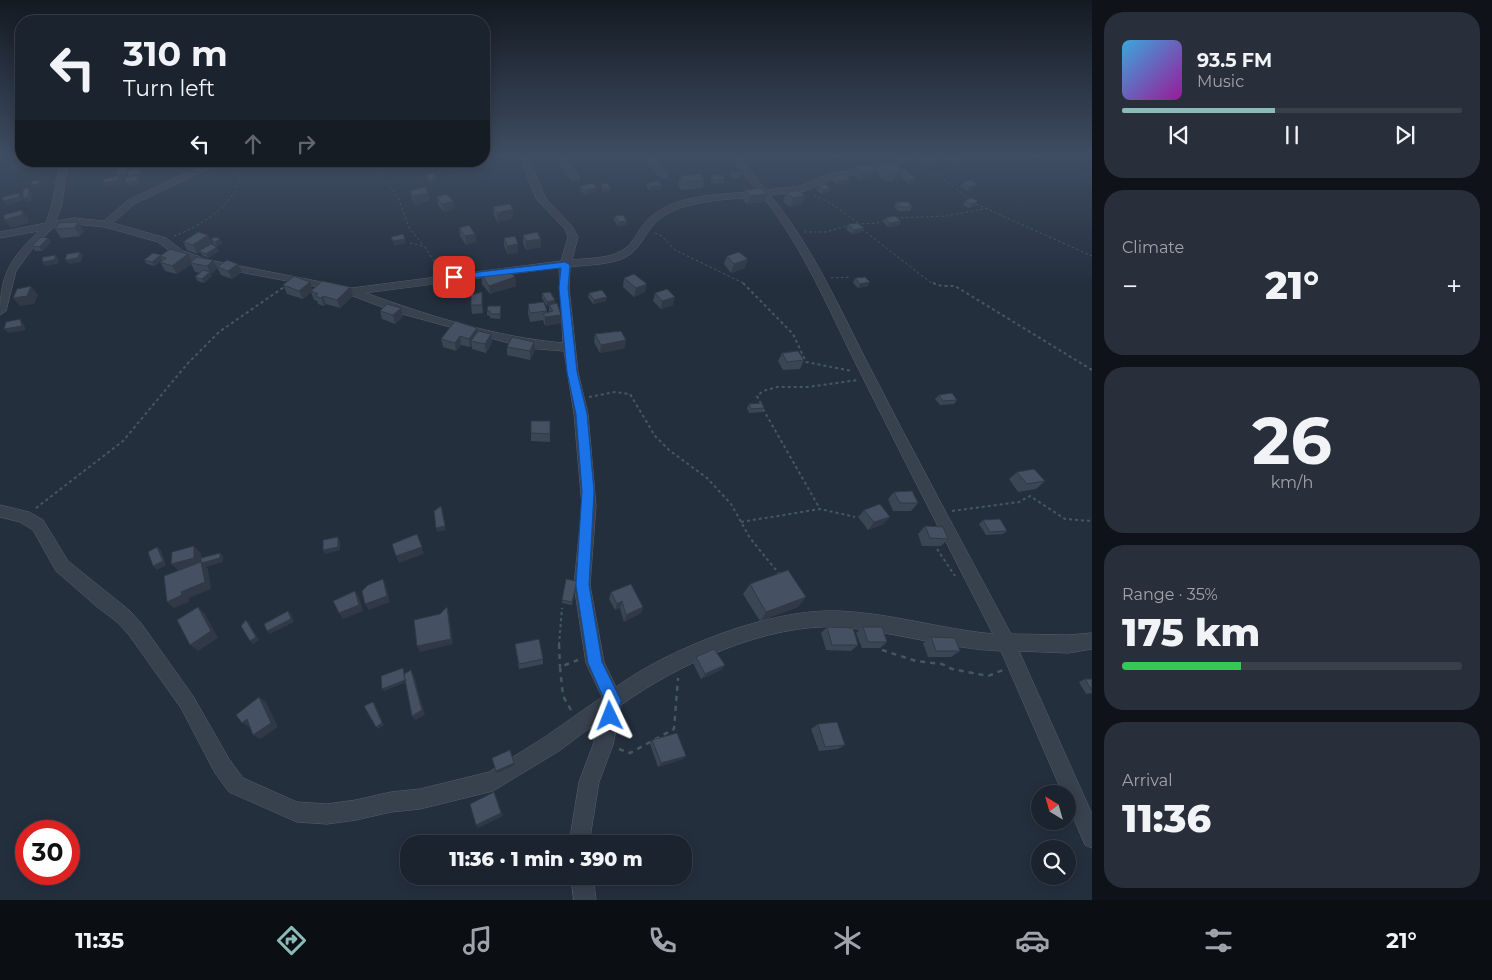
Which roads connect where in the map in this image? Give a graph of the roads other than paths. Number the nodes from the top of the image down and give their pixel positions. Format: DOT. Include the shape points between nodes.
graph roads {
  1 [pos="58,199"];
  2 [pos="138,199"];
  3 [pos="542,199"];
  4 [pos="719,199"];
  5 [pos="769,199"];
  6 [pos="106,224"];
  7 [pos="50,225"];
  8 [pos="644,228"];
  9 [pos="0,235"];
  10 [pos="565,265"];
  11 [pos="350,291"];
  12 [pos="0,311"];
  13 [pos="571,348"];
  14 [pos="0,512"];
  15 [pos="1092,640"];
  16 [pos="1010,650"];
  17 [pos="613,701"];
  18 [pos="580,835"];
  19 [pos="1092,838"];
  20 [pos="583,885"];
  21 [pos="585,900"];
  1 -- 7 [label="street"];
  2 -- 6 [label="street"];
  3 -- 10 [label="street" via="569,228 572,237"];
  4 -- 8 [label="street" via="671,207"];
  5 -- 16 [label="street" via="821,279"];
  6 -- 7 [label="street" via="82,220"];
  6 -- 11 [label="street" via="162,240 179,253 206,263"];
  7 -- 9 [label="street"];
  7 -- 12 [label="street" via="28,247 11,271"];
  8 -- 10 [label="street" via="630,249 621,255"];
  10 -- 11 [label="street"];
  10 -- 13 [label="street" via="564,288"];
  11 -- 13 [label="street" via="399,309 528,344"];
  13 -- 17 [label="street" via="582,414 589,506 582,585 595,663"];
  14 -- 17 [label="street" via="24,517 38,525 62,566 123,616 187,702 236,785 297,812 327,814 420,799 493,781"];
  15 -- 16 [label="street"];
  16 -- 17 [label="street" via="991,642 840,619 810,619 752,631 690,656 645,677"];
  16 -- 19 [label="street"];
  17 -- 18 [label="street" via="603,745 589,782"];
  20 -- 21 [label="street"];
}
